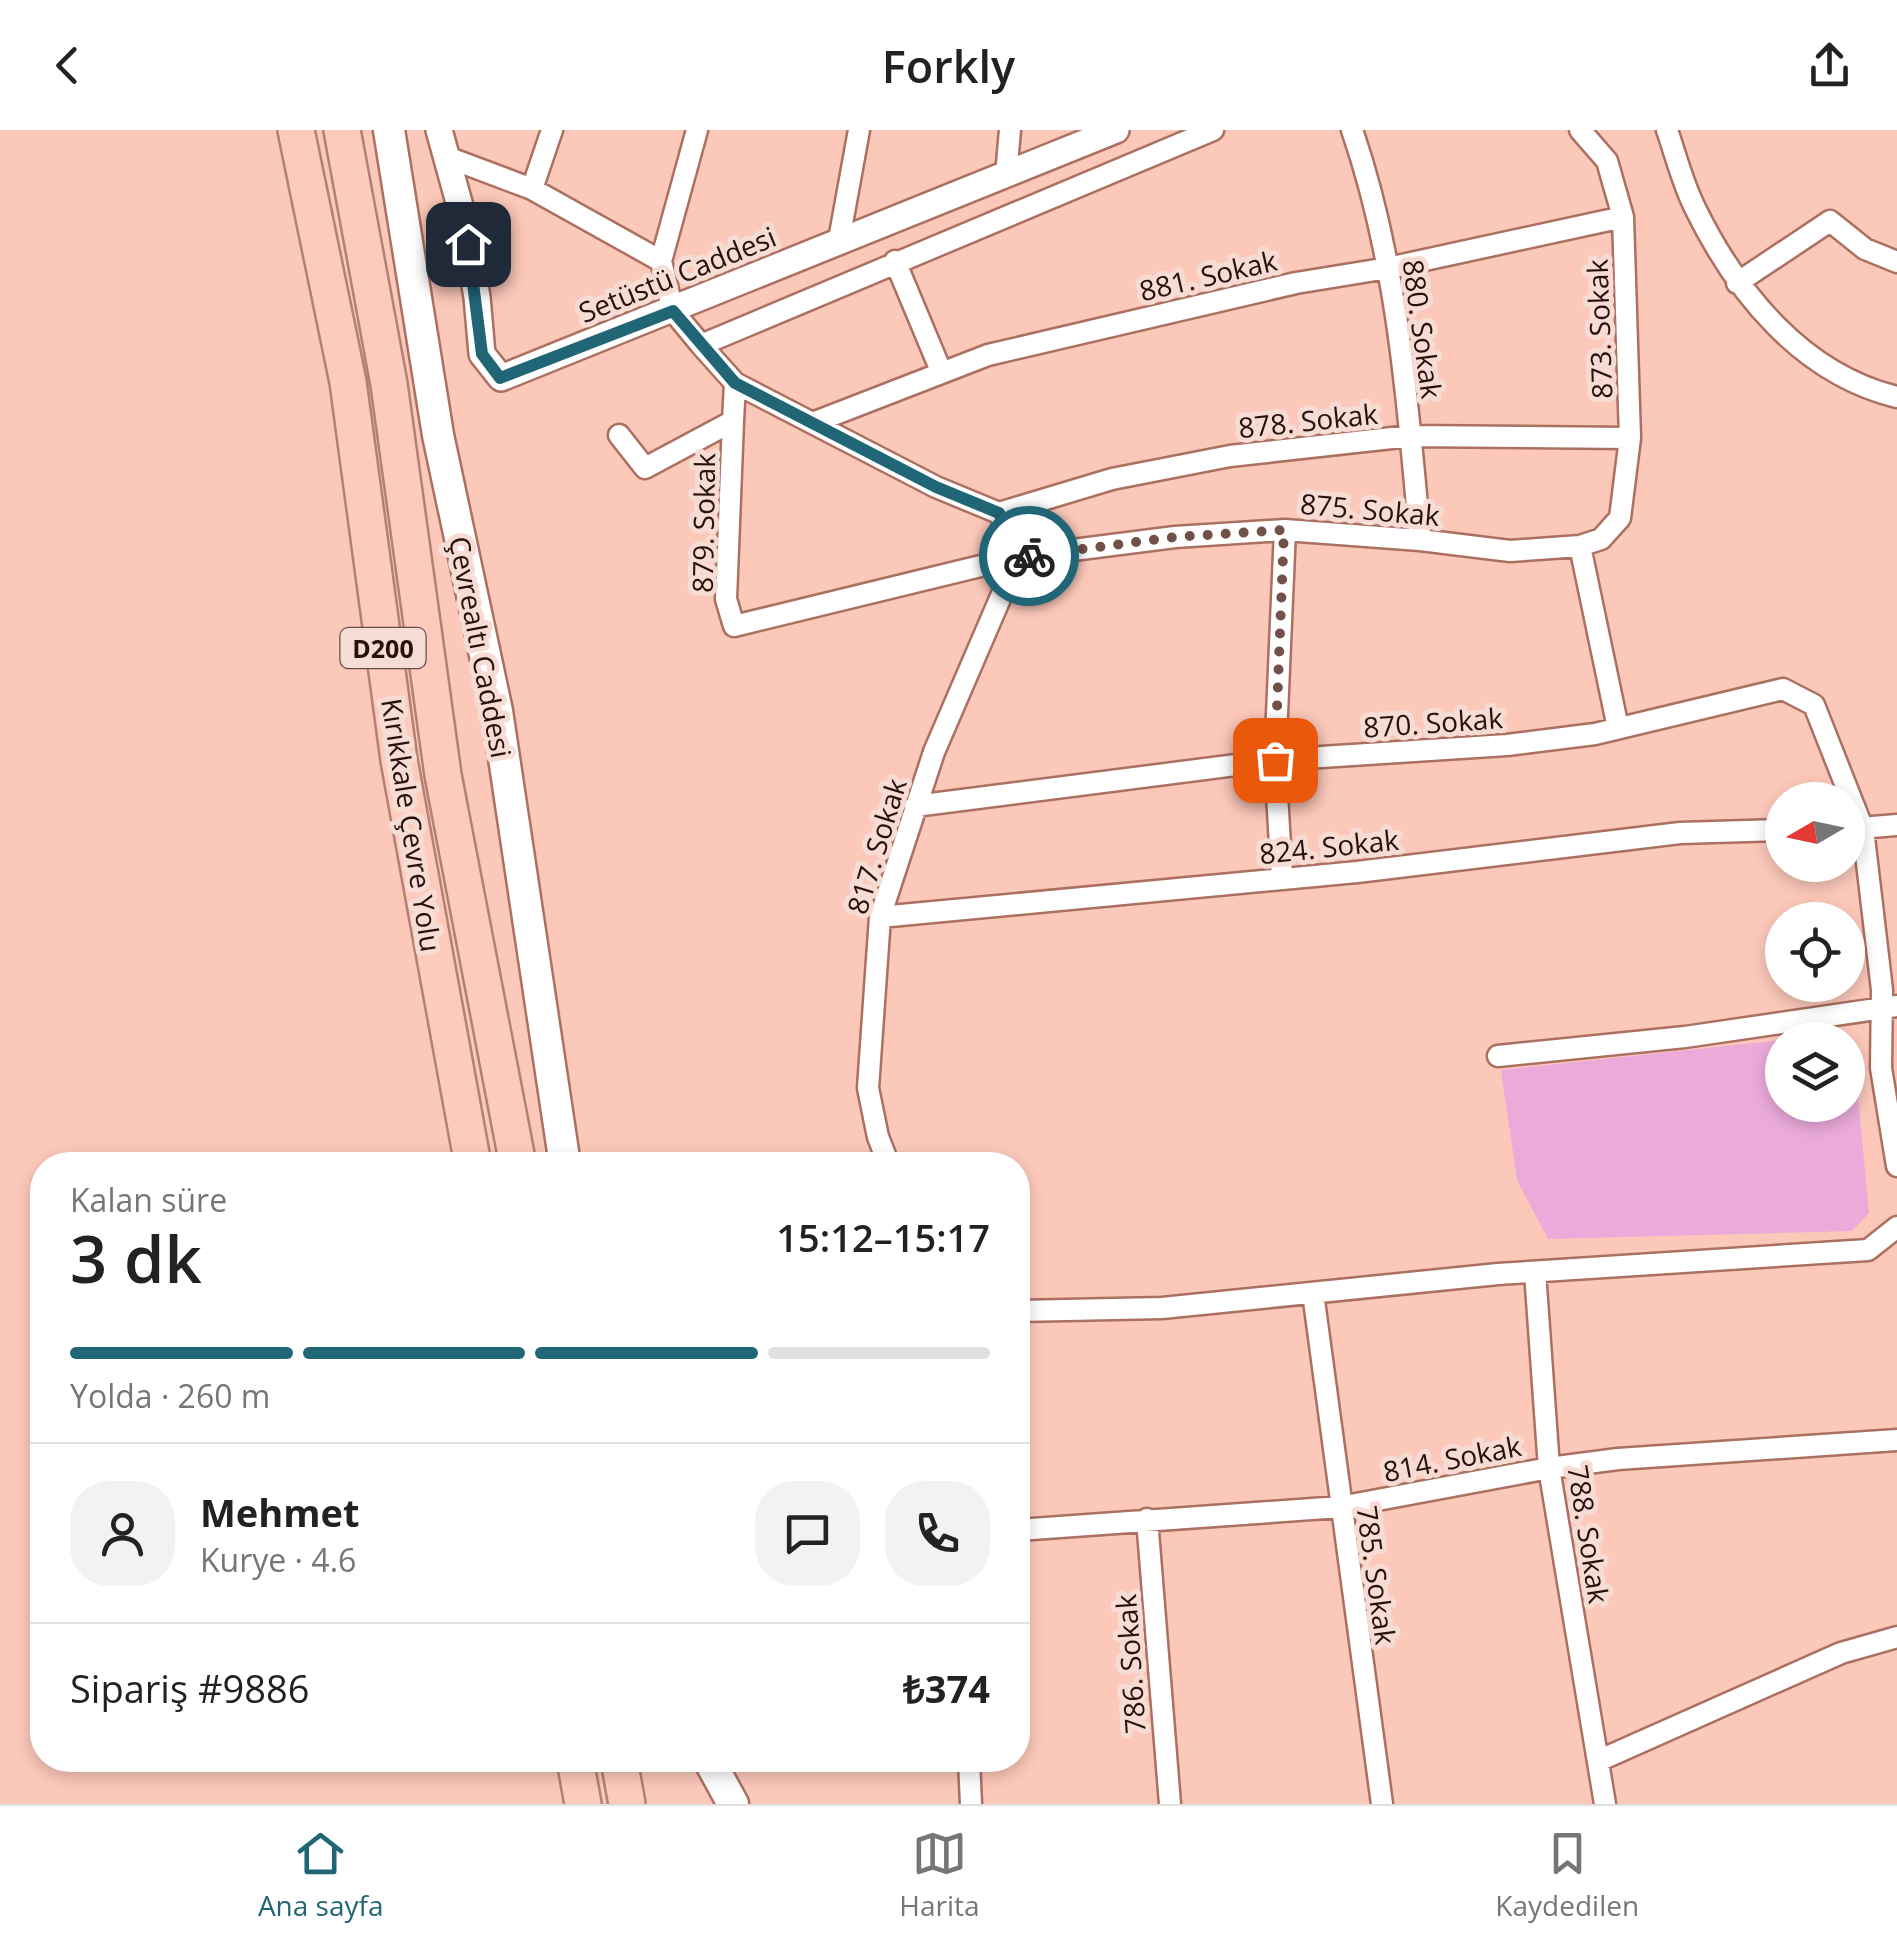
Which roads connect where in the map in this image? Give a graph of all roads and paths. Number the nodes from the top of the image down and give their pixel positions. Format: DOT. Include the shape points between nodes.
graph roads {
  1 [pos="296,130"];
  2 [pos="342,130"];
  3 [pos="389,130"];
  4 [pos="439,130"];
  5 [pos="552,130"];
  6 [pos="697,130"];
  7 [pos="860,130"];
  8 [pos="1010,130"];
  9 [pos="1116,130"];
  10 [pos="1213,130"];
  11 [pos="1352,130"];
  12 [pos="1580,130"];
  13 [pos="1667,130"];
  14 [pos="447,156"];
  15 [pos="1006,176"];
  16 [pos="532,189"];
  17 [pos="1623,218"];
  18 [pos="839,240"];
  19 [pos="661,261"];
  20 [pos="895,261"];
  21 [pos="1897,262"];
  22 [pos="1388,268"];
  23 [pos="1736,283"];
  24 [pos="673,311"];
  25 [pos="700,345"];
  26 [pos="941,371"];
  27 [pos="735,383"];
  28 [pos="1897,397"];
  29 [pos="733,421"];
  30 [pos="816,422"];
  31 [pos="619,435"];
  32 [pos="1410,436"];
  33 [pos="1630,438"];
  34 [pos="999,513"];
  35 [pos="1284,530"];
  36 [pos="1420,540"];
  37 [pos="1580,546"];
  38 [pos="1018,557"];
  39 [pos="734,626"];
  40 [pos="1618,728"];
  41 [pos="1275,760"];
  42 [pos="1839,782"];
  43 [pos="915,806"];
  44 [pos="1897,825"];
  45 [pos="1865,828"];
  46 [pos="1765,830"];
  47 [pos="1282,879"];
  48 [pos="1864,882"];
  49 [pos="880,916"];
  50 [pos="1889,1007"];
  51 [pos="1498,1056"];
  52 [pos="472,1152"];
  53 [pos="516,1152"];
  54 [pos="562,1152"];
  55 [pos="883,1152"];
  56 [pos="1897,1166"];
  57 [pos="1897,1228"];
  58 [pos="1535,1272"];
  59 [pos="1313,1293"];
  60 [pos="1030,1311"];
  61 [pos="1897,1440"];
  62 [pos="1549,1468"];
  63 [pos="1340,1507"];
  64 [pos="1147,1519"];
  65 [pos="1030,1529"];
  66 [pos="1897,1637"];
  67 [pos="1598,1761"];
  68 [pos="577,1772"];
  69 [pos="621,1772"];
  70 [pos="716,1772"];
  71 [pos="970,1772"];
  72 [pos="583,1804"];
  73 [pos="627,1804"];
  74 [pos="733,1804"];
  75 [pos="971,1804"];
  76 [pos="1170,1804"];
  77 [pos="1382,1804"];
  78 [pos="1604,1804"];
  1 -- 52 [label="highway, Kırıkkale Çevre Yolu / D200" via="348,382 399,760"];
  2 -- 53 [label="highway, Kırıkkale Çevre Yolu / D200" via="387,370 443,775"];
  3 -- 54 [label="main road, Çevrealtı Caddesi" via="438,435 497,711"];
  4 -- 14 [label="street, Setüstü Caddesi"];
  5 -- 16 [label="street"];
  6 -- 19 [label="street"];
  7 -- 18 [label="street"];
  8 -- 15 [label="street"];
  9 -- 15 [label="street, Setüstü Caddesi"];
  10 -- 20 [label="street"];
  11 -- 22 [label="street, 880. Sokak"];
  12 -- 17 [label="street, 873. Sokak" via="1607,161"];
  13 -- 23 [label="street" via="1694,207"];
  14 -- 16 [label="street"];
  14 -- 24 [label="street, Setüstü Caddesi" via="469,249 482,354 500,378"];
  15 -- 18 [label="street, Setüstü Caddesi"];
  16 -- 19 [label="street"];
  17 -- 22 [label="street, 881. Sokak"];
  17 -- 33 [label="street, 873. Sokak"];
  18 -- 24 [label="street, Setüstü Caddesi"];
  19 -- 24 [label="street"];
  20 -- 25 [label="street"];
  20 -- 26 [label="street"];
  21 -- 23 [label="street" via="1865,249 1830,221"];
  22 -- 26 [label="street, 881. Sokak" via="1258,292"];
  22 -- 32 [label="street, 880. Sokak"];
  23 -- 28 [label="street" via="1809,358"];
  24 -- 25 [label="street"];
  25 -- 27 [label="street"];
  26 -- 30 [label="street, 881. Sokak"];
  27 -- 29 [label="street, 879. Sokak"];
  27 -- 30 [label="street"];
  29 -- 31 [label="street" via="645,468"];
  29 -- 39 [label="street, 879. Sokak" via="726,600"];
  30 -- 34 [label="street"];
  32 -- 33 [label="street, 878. Sokak"];
  32 -- 34 [label="street, 878. Sokak" via="1196,462 1112,478"];
  32 -- 36 [label="street, 880. Sokak"];
  33 -- 37 [label="street" via="1620,518 1601,540"];
  34 -- 38 [label="street"];
  35 -- 36 [label="street, 875. Sokak"];
  35 -- 38 [label="street, 875. Sokak"];
  35 -- 41 [label="street"];
  36 -- 37 [label="street, 875. Sokak" via="1510,550"];
  37 -- 40 [label="street"];
  38 -- 39 [label="street, 875. Sokak"];
  38 -- 43 [label="street, 817. Sokak"];
  40 -- 41 [label="street, 870. Sokak" via="1507,745"];
  40 -- 42 [label="street, 870. Sokak" via="1782,688 1814,705"];
  41 -- 43 [label="street, 870. Sokak"];
  41 -- 47 [label="street"];
  43 -- 49 [label="street, 817. Sokak"];
  44 -- 45 [label="street"];
  46 -- 47 [label="street, 824. Sokak" via="1680,832"];
  47 -- 49 [label="street, 824. Sokak"];
  48 -- 50 [label="street, 870. Sokak"];
  49 -- 55 [label="street, 817. Sokak" via="868,1088"];
  50 -- 51 [label="street"];
  50 -- 56 [label="street, 870. Sokak" via="1881,1068"];
  57 -- 58 [label="street" via="1868,1250"];
  58 -- 59 [label="street"];
  58 -- 62 [label="street, 788. Sokak"];
  59 -- 60 [label="street" via="1162,1308"];
  59 -- 63 [label="street, 785. Sokak"];
  61 -- 62 [label="street, 814. Sokak"];
  62 -- 63 [label="street, 814. Sokak"];
  62 -- 67 [label="street, 788. Sokak"];
  63 -- 64 [label="street, 814. Sokak"];
  63 -- 77 [label="street, 785. Sokak"];
  64 -- 65 [label="street, 814. Sokak"];
  64 -- 76 [label="street, 786. Sokak"];
  66 -- 67 [label="street" via="1842,1653"];
  67 -- 78 [label="street, 788. Sokak"];
  68 -- 72 [label="highway"];
  69 -- 73 [label="highway"];
  70 -- 74 [label="main road"];
  71 -- 75 [label="street"];
}
